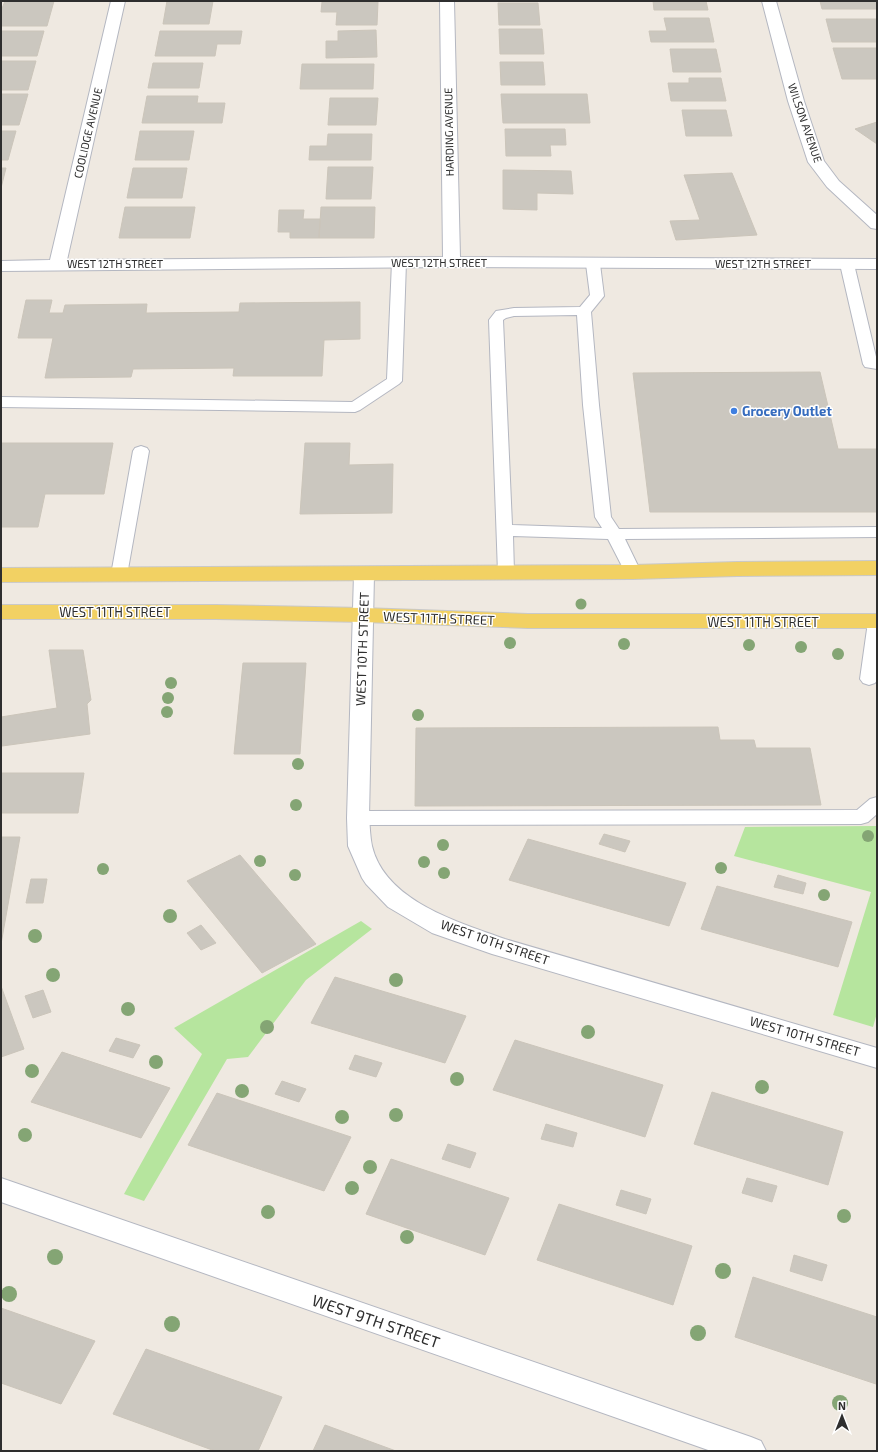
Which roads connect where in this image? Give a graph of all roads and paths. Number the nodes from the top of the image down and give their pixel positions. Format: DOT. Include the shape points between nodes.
graph roads {
  1 [pos="118,1"];
  2 [pos="447,1"];
  3 [pos="769,1"];
  4 [pos="877,224"];
  5 [pos="399,262"];
  6 [pos="452,262"];
  7 [pos="58,264"];
  8 [pos="593,264"];
  9 [pos="847,264"];
  10 [pos="877,264"];
  11 [pos="1,266"];
  12 [pos="584,311"];
  13 [pos="877,365"];
  14 [pos="1,402"];
  15 [pos="141,451"];
  16 [pos="504,530"];
  17 [pos="877,532"];
  18 [pos="614,534"];
  19 [pos="877,568"];
  20 [pos="633,572"];
  21 [pos="506,573"];
  22 [pos="119,574"];
  23 [pos="364,574"];
  24 [pos="1,575"];
  25 [pos="1,612"];
  26 [pos="363,615"];
  27 [pos="877,622"];
  28 [pos="869,679"];
  29 [pos="877,804"];
  30 [pos="358,818"];
  31 [pos="877,1058"];
  32 [pos="1,1190"];
  33 [pos="751,1451"];
  1 -- 7 [label="street, COOLIDGE AVENUE"];
  2 -- 6 [label="street, HARDING AVENUE"];
  3 -- 4 [label="street, WILSON AVENUE" via="796,101 816,162 833,184"];
  5 -- 6 [label="street, WEST 12TH STREET"];
  5 -- 7 [label="street, WEST 12TH STREET"];
  5 -- 14 [label="lane" via="394,381 355,407"];
  6 -- 8 [label="street, WEST 12TH STREET"];
  7 -- 11 [label="street, WEST 12TH STREET"];
  8 -- 9 [label="street, WEST 12TH STREET"];
  8 -- 12 [label="lane" via="597,296"];
  9 -- 10 [label="street, WEST 12TH STREET"];
  9 -- 13 [label="lane" via="870,364"];
  12 -- 16 [label="lane" via="514,312 501,314 496,320"];
  12 -- 18 [label="lane" via="603,517"];
  15 -- 22 [label="lane"];
  16 -- 18 [label="lane"];
  16 -- 21 [label="lane"];
  17 -- 18 [label="lane"];
  18 -- 20 [label="lane"];
  19 -- 20 [label="main road"];
  20 -- 21 [label="main road"];
  21 -- 23 [label="main road"];
  22 -- 23 [label="main road"];
  22 -- 24 [label="main road"];
  23 -- 26 [label="street, WEST 10TH STREET"];
  25 -- 26 [label="main road, WEST 11TH STREET"];
  26 -- 27 [label="main road, WEST 11TH STREET" via="536,621"];
  26 -- 30 [label="street, WEST 10TH STREET"];
  27 -- 28 [label="lane"];
  29 -- 30 [label="lane" via="860,817"];
  30 -- 31 [label="street, WEST 10TH STREET" via="360,846 374,878 396,901 441,926 502,947"];
  32 -- 33 [label="street, WEST 9TH STREET"];
}
